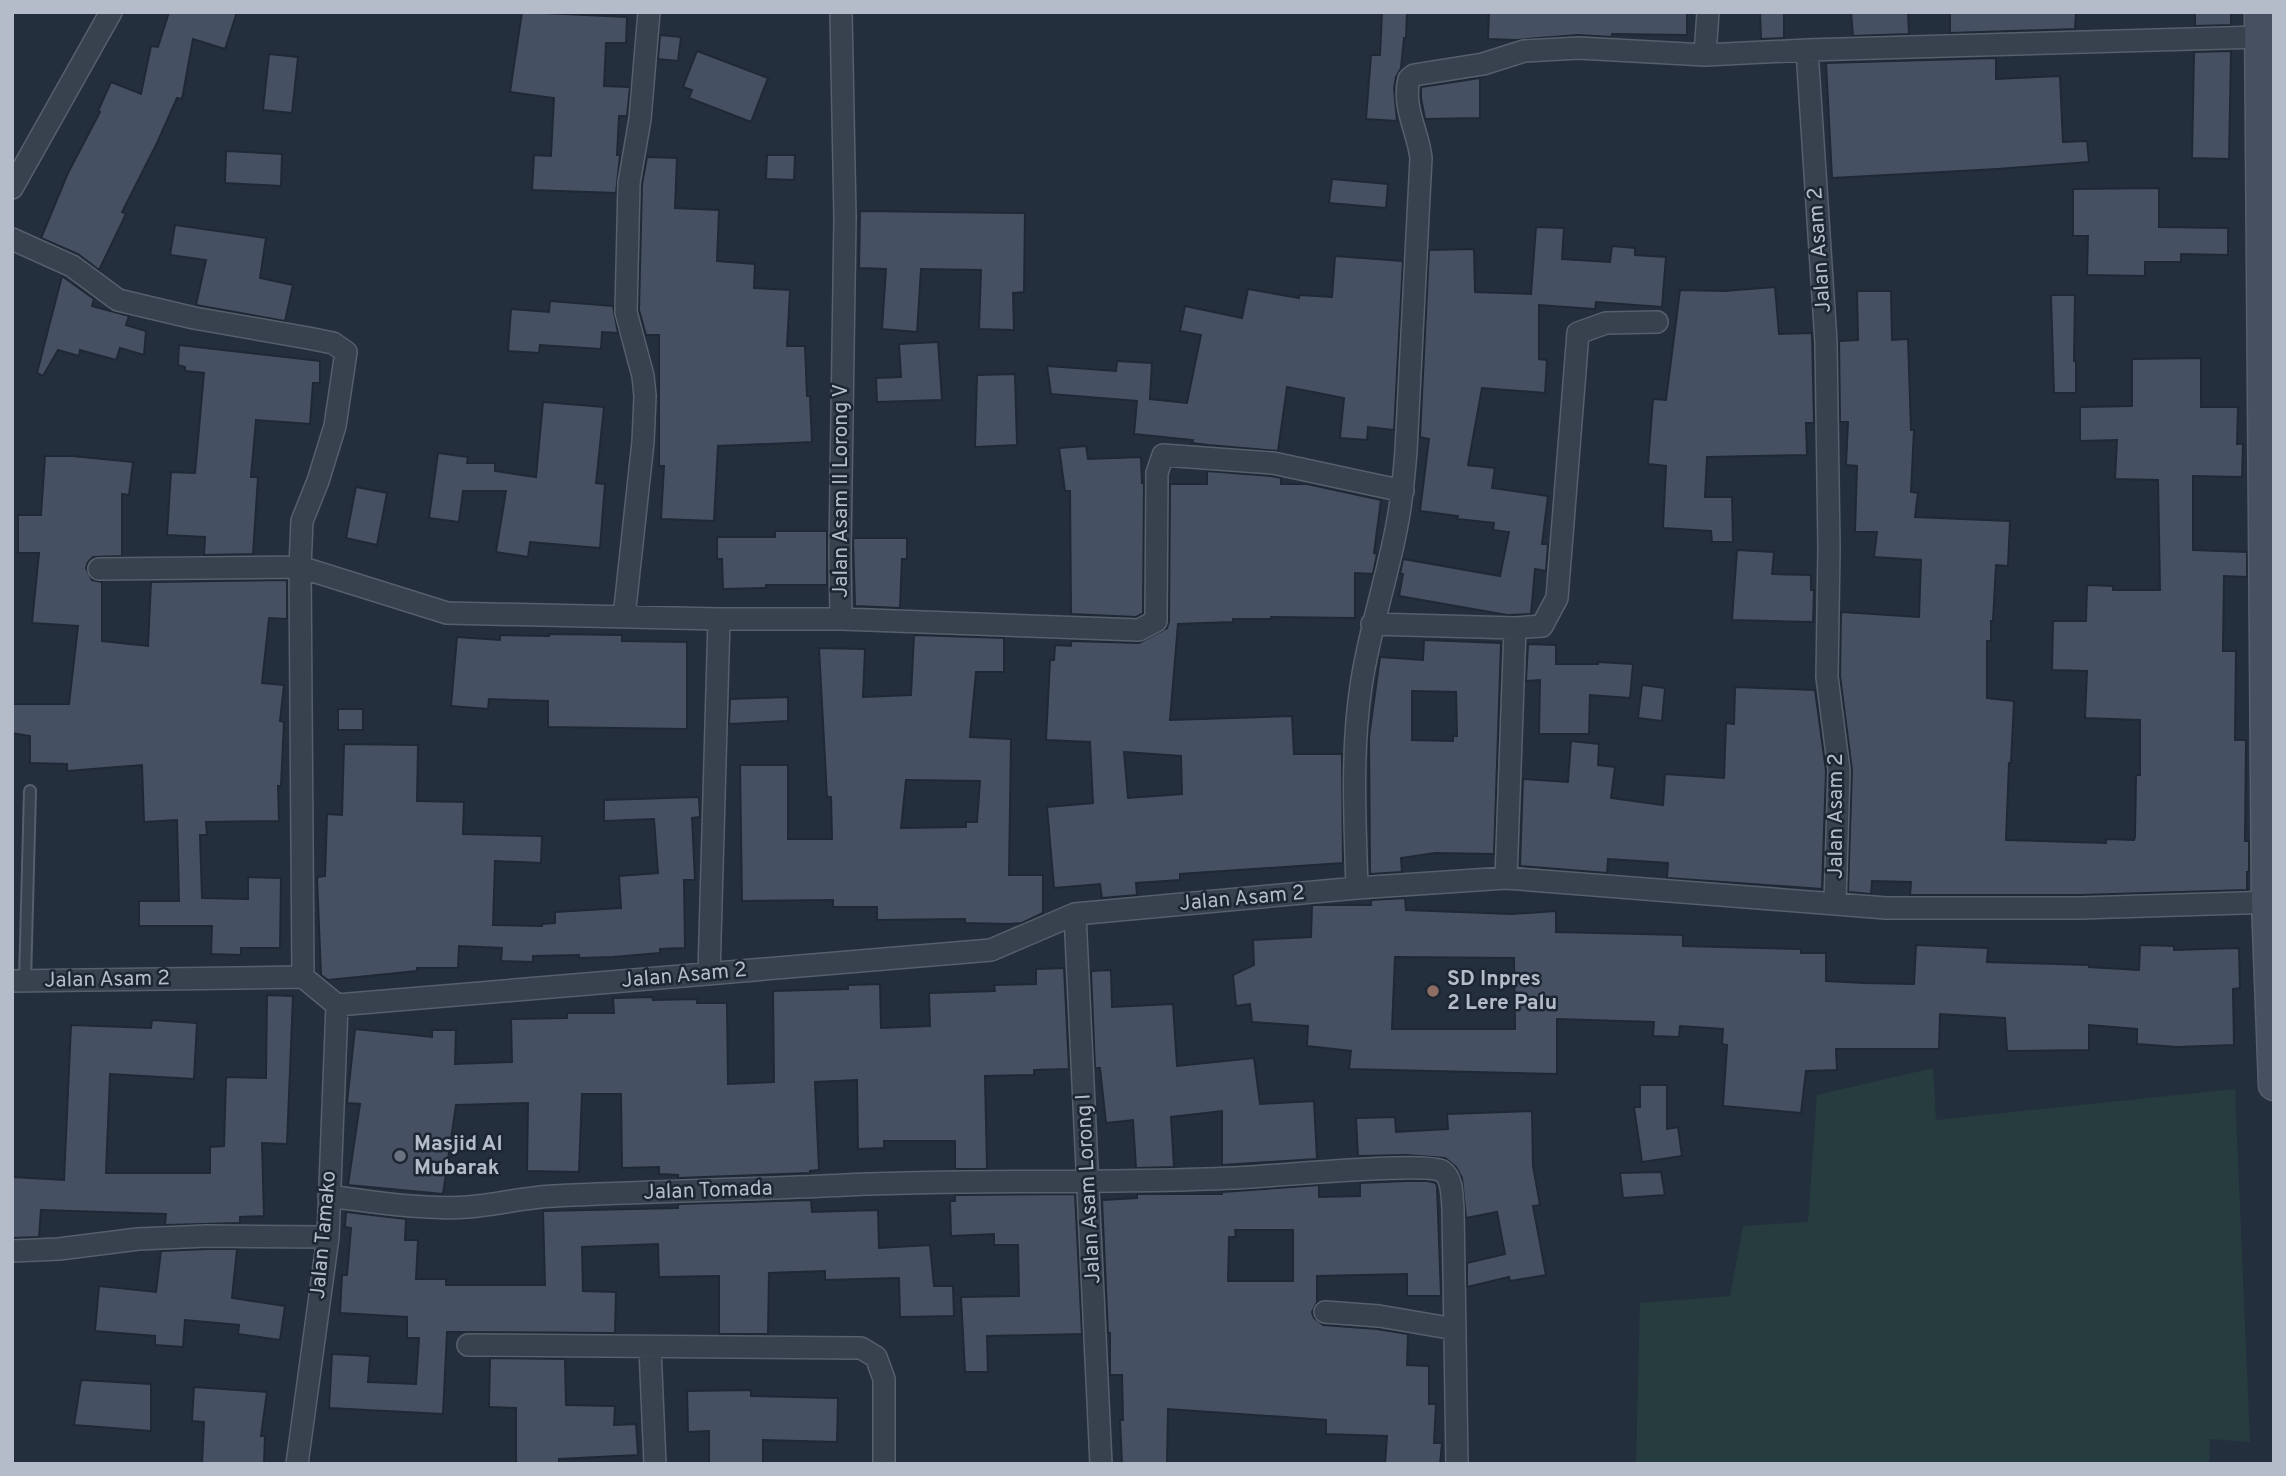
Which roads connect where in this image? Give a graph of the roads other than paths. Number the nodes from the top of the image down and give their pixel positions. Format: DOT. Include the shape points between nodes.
graph roads {
  1 [pos="111,12"];
  2 [pos="649,12"];
  3 [pos="841,12"];
  4 [pos="1708,12"];
  5 [pos="2260,25"];
  6 [pos="1807,50"];
  7 [pos="1704,55"];
  8 [pos="12,188"];
  9 [pos="12,239"];
  10 [pos="1657,322"];
  11 [pos="2269,441"];
  12 [pos="1403,491"];
  13 [pos="300,567"];
  14 [pos="99,569"];
  15 [pos="624,617"];
  16 [pos="719,619"];
  17 [pos="841,619"];
  18 [pos="1372,624"];
  19 [pos="1515,628"];
  20 [pos="30,791"];
  21 [pos="1506,878"];
  22 [pos="1357,888"];
  23 [pos="2270,902"];
  24 [pos="1835,904"];
  25 [pos="1075,914"];
  26 [pos="709,974"];
  27 [pos="303,977"];
  28 [pos="19,981"];
  29 [pos="337,1005"];
  30 [pos="2274,1084"];
  31 [pos="1088,1183"];
  32 [pos="329,1196"];
  33 [pos="328,1237"];
  34 [pos="12,1251"];
  35 [pos="1325,1312"];
  36 [pos="1455,1329"];
  37 [pos="468,1345"];
  38 [pos="650,1348"];
  39 [pos="297,1464"];
  40 [pos="655,1464"];
  41 [pos="884,1464"];
  42 [pos="1101,1464"];
  43 [pos="1457,1464"];
  1 -- 8 [label="street"];
  2 -- 15 [label="street" via="629,183 626,312 645,396"];
  3 -- 17 [label="street, Jalan Asam II Lorong V" via="845,217"];
  4 -- 7 [label="street"];
  5 -- 6 [label="street"];
  5 -- 11 [label="street"];
  6 -- 7 [label="street"];
  6 -- 24 [label="street, Jalan Asam 2" via="1826,342 1827,677 1839,770"];
  7 -- 12 [label="street" via="1580,48 1524,51 1409,79 1408,113 1421,159"];
  9 -- 13 [label="street" via="72,266 118,300 321,341 346,352 335,426 302,521"];
  10 -- 19 [label="street" via="1606,323 1578,332 1557,598 1542,626"];
  11 -- 23 [label="street"];
  12 -- 17 [label="street" via="1273,463 1163,455 1157,473 1156,621 1151,625 1139,630"];
  12 -- 18 [label="street"];
  13 -- 14 [label="street, Jalan Asam II Lorong V"];
  13 -- 15 [label="street, Jalan Asam II Lorong V" via="447,613"];
  13 -- 27 [label="street"];
  15 -- 16 [label="street, Jalan Asam II Lorong V"];
  16 -- 17 [label="street, Jalan Asam II Lorong V"];
  16 -- 26 [label="street"];
  18 -- 19 [label="street"];
  18 -- 22 [label="street" via="1360,688 1354,779"];
  19 -- 21 [label="street"];
  20 -- 28 [label="lane"];
  21 -- 22 [label="street, Jalan Asam 2"];
  21 -- 24 [label="street, Jalan Asam 2"];
  22 -- 25 [label="street, Jalan Asam 2"];
  23 -- 24 [label="street, Jalan Asam 2" via="1999,909"];
  23 -- 30 [label="street"];
  25 -- 26 [label="street, Jalan Asam 2" via="991,950"];
  25 -- 31 [label="street, Jalan Asam Lorong I"];
  26 -- 29 [label="street, Jalan Asam 2"];
  27 -- 28 [label="street, Jalan Asam 2"];
  27 -- 29 [label="street"];
  29 -- 32 [label="street, Jalan Tamako"];
  31 -- 32 [label="street, Jalan Tomada" via="982,1180 552,1196 431,1208"];
  31 -- 36 [label="street, Jalan Tomada" via="1440,1170 1450,1180 1453,1209"];
  31 -- 42 [label="street, Jalan Asam Lorong I"];
  32 -- 33 [label="street, Jalan Tamako"];
  33 -- 34 [label="street" via="138,1239"];
  33 -- 39 [label="street, Jalan Tamako"];
  35 -- 36 [label="street"];
  36 -- 43 [label="street, Jalan Tomada"];
  37 -- 38 [label="street"];
  38 -- 40 [label="street"];
  38 -- 41 [label="street" via="861,1348 880,1364 884,1379"];
}
